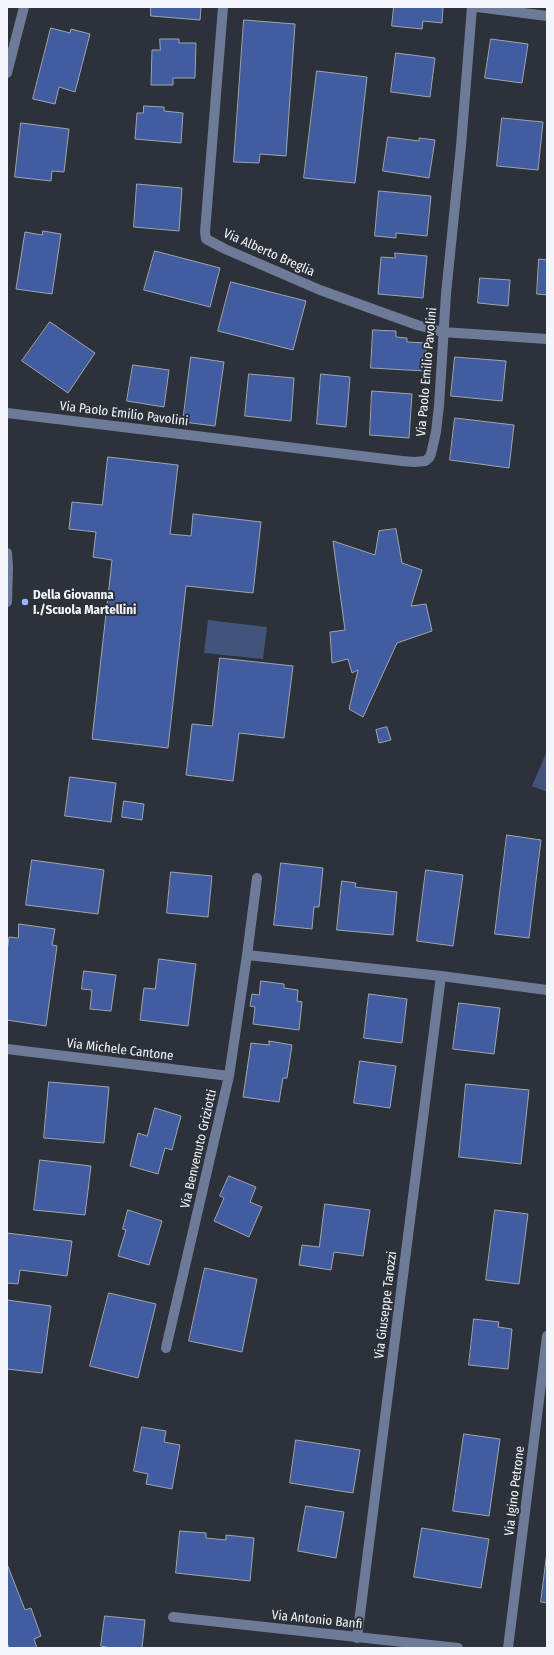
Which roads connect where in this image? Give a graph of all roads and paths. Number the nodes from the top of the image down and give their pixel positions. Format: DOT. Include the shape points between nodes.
graph roads {
  1 [pos="24,7"];
  2 [pos="223,7"];
  3 [pos="472,7"];
  4 [pos="477,7"];
  5 [pos="547,16"];
  6 [pos="7,73"];
  7 [pos="443,332"];
  8 [pos="547,339"];
  9 [pos="7,413"];
  10 [pos="7,553"];
  11 [pos="8,569"];
  12 [pos="7,602"];
  13 [pos="257,878"];
  14 [pos="247,955"];
  15 [pos="441,976"];
  16 [pos="547,990"];
  17 [pos="7,1049"];
  18 [pos="229,1076"];
  19 [pos="547,1336"];
  20 [pos="166,1348"];
  21 [pos="173,1617"];
  22 [pos="357,1638"];
  23 [pos="458,1648"];
  24 [pos="508,1648"];
  1 -- 6 [label="street"];
  2 -- 7 [label="street, Via Alberto Breglia" via="206,239 320,290"];
  3 -- 7 [label="street, Via Paolo Emilio Pavolini"];
  4 -- 5 [label="street"];
  7 -- 8 [label="street, Via Alberto Breglia"];
  7 -- 9 [label="street, Via Paolo Emilio Pavolini" via="436,432 431,454 425,461 402,461"];
  10 -- 11 [label="street"];
  11 -- 12 [label="street"];
  13 -- 14 [label="street, Via Benvenuto Griziotti"];
  14 -- 15 [label="street"];
  14 -- 18 [label="street, Via Benvenuto Griziotti"];
  15 -- 16 [label="street"];
  15 -- 22 [label="street, Via Giuseppe Tarozzi"];
  17 -- 18 [label="street, Via Michele Cantone"];
  18 -- 20 [label="street, Via Benvenuto Griziotti"];
  19 -- 24 [label="street, Via Igino Petrone"];
  21 -- 22 [label="street, Via Antonio Banfi"];
  22 -- 23 [label="street, Via Antonio Banfi"];
}
